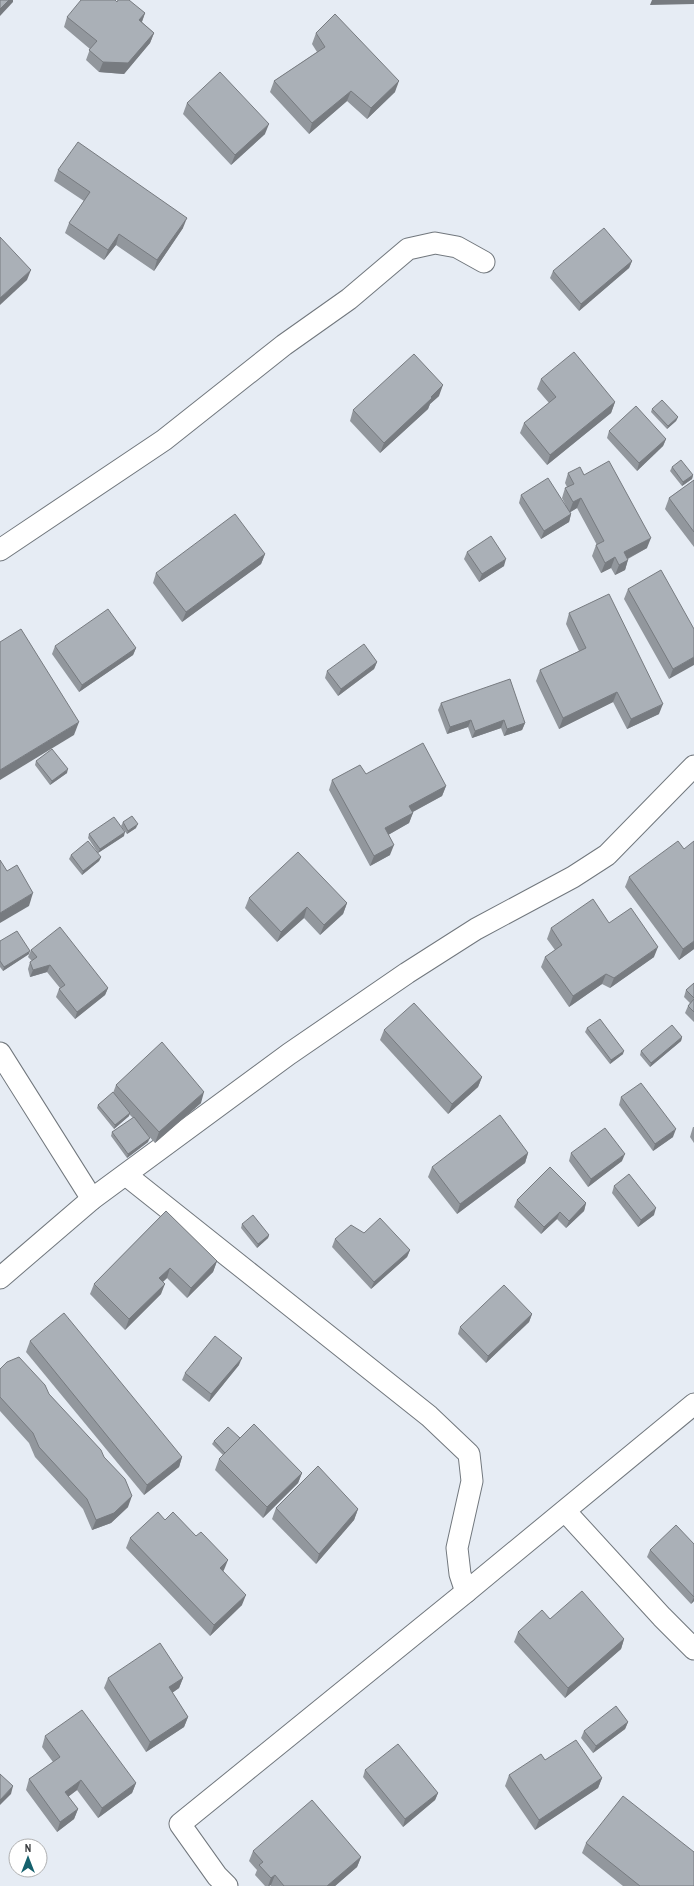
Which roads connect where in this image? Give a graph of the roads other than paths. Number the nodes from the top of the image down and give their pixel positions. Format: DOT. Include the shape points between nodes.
graph roads {
  1 [pos="484,262"];
  2 [pos="0,550"];
  3 [pos="694,766"];
  4 [pos="0,1053"];
  5 [pos="126,1175"];
  6 [pos="92,1199"];
  7 [pos="0,1278"];
  8 [pos="694,1404"];
  9 [pos="565,1511"];
  10 [pos="466,1592"];
  11 [pos="694,1649"];
  12 [pos="227,1886"];
  1 -- 2 [label="street" via="457,247 435,242 408,249 349,299 284,345 164,440"];
  3 -- 5 [label="street" via="606,855 573,877 476,929 407,973 289,1054"];
  4 -- 6 [label="street"];
  5 -- 6 [label="street"];
  5 -- 10 [label="street" via="429,1416 469,1454 472,1481 457,1548 460,1574"];
  6 -- 7 [label="street"];
  8 -- 9 [label="street"];
  9 -- 10 [label="street"];
  9 -- 11 [label="street"];
  10 -- 12 [label="street" via="180,1824"];
}
